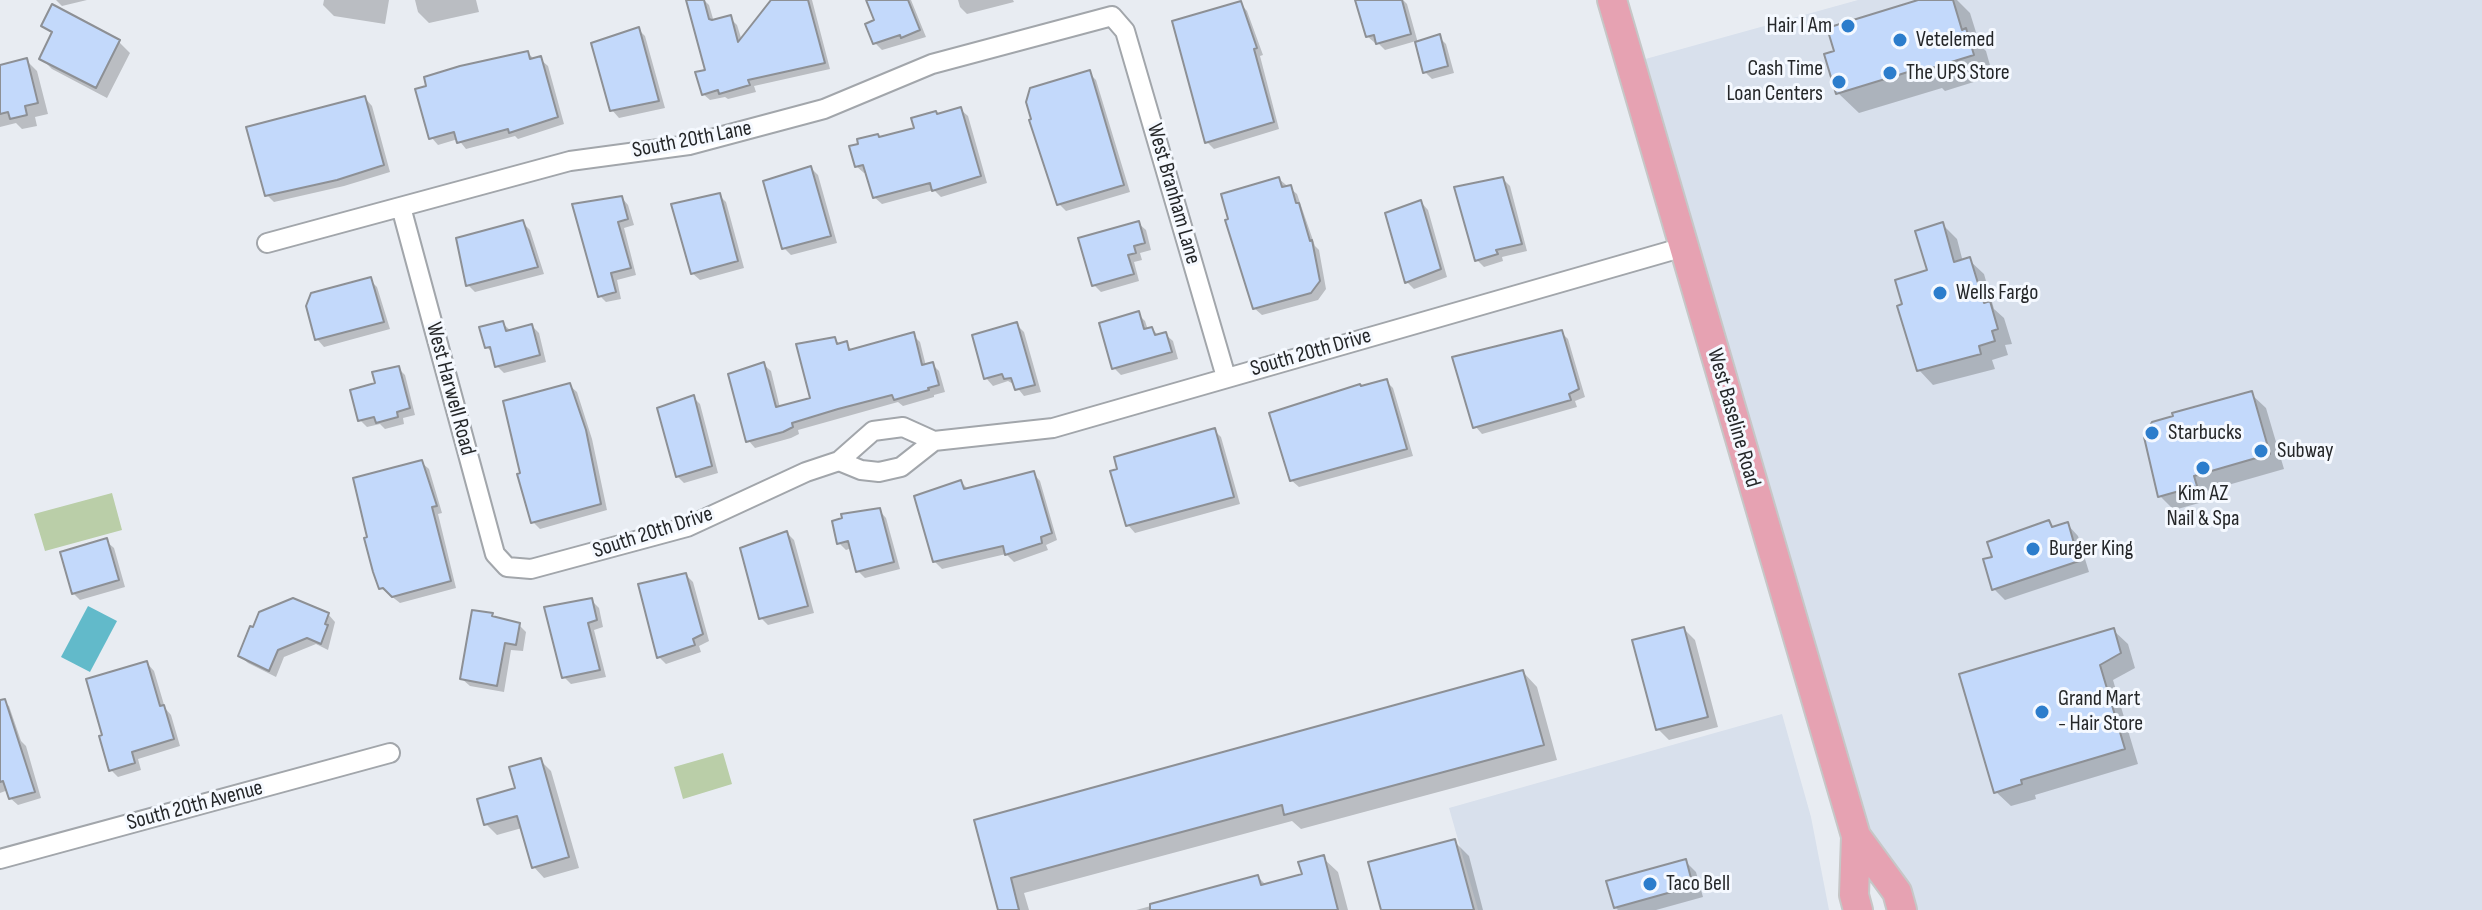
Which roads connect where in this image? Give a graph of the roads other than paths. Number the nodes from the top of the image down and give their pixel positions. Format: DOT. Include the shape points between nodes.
graph roads {
  1 [pos="1612,0"];
  2 [pos="1112,16"];
  3 [pos="401,207"];
  4 [pos="267,243"];
  5 [pos="1684,247"];
  6 [pos="1226,377"];
  7 [pos="934,441"];
  8 [pos="839,461"];
  9 [pos="507,567"];
  10 [pos="390,753"];
  11 [pos="1856,836"];
  12 [pos="0,859"];
  13 [pos="1858,910"];
  14 [pos="1902,910"];
  1 -- 5 [label="main road, West Baseline Road"];
  2 -- 3 [label="street, South 20th Lane" via="932,64 824,109 689,145 570,161"];
  2 -- 6 [label="street, West Branham Lane" via="1125,31"];
  3 -- 4 [label="street, South 20th Lane"];
  3 -- 9 [label="street, West Harwell Road" via="495,554"];
  5 -- 6 [label="street, South 20th Drive"];
  5 -- 11 [label="main road, West Baseline Road"];
  6 -- 7 [label="street, South 20th Drive" via="1053,428"];
  7 -- 8 [label="street" via="901,467 879,472"];
  7 -- 8 [label="street, South 20th Drive" via="903,427 886,427 864,436"];
  8 -- 9 [label="street, South 20th Drive" via="687,527 531,569"];
  10 -- 12 [label="street, South 20th Avenue"];
  11 -- 13 [label="main road, West Baseline Road"];
  11 -- 14 [label="main road, West Baseline Road" via="1897,892"];
}
